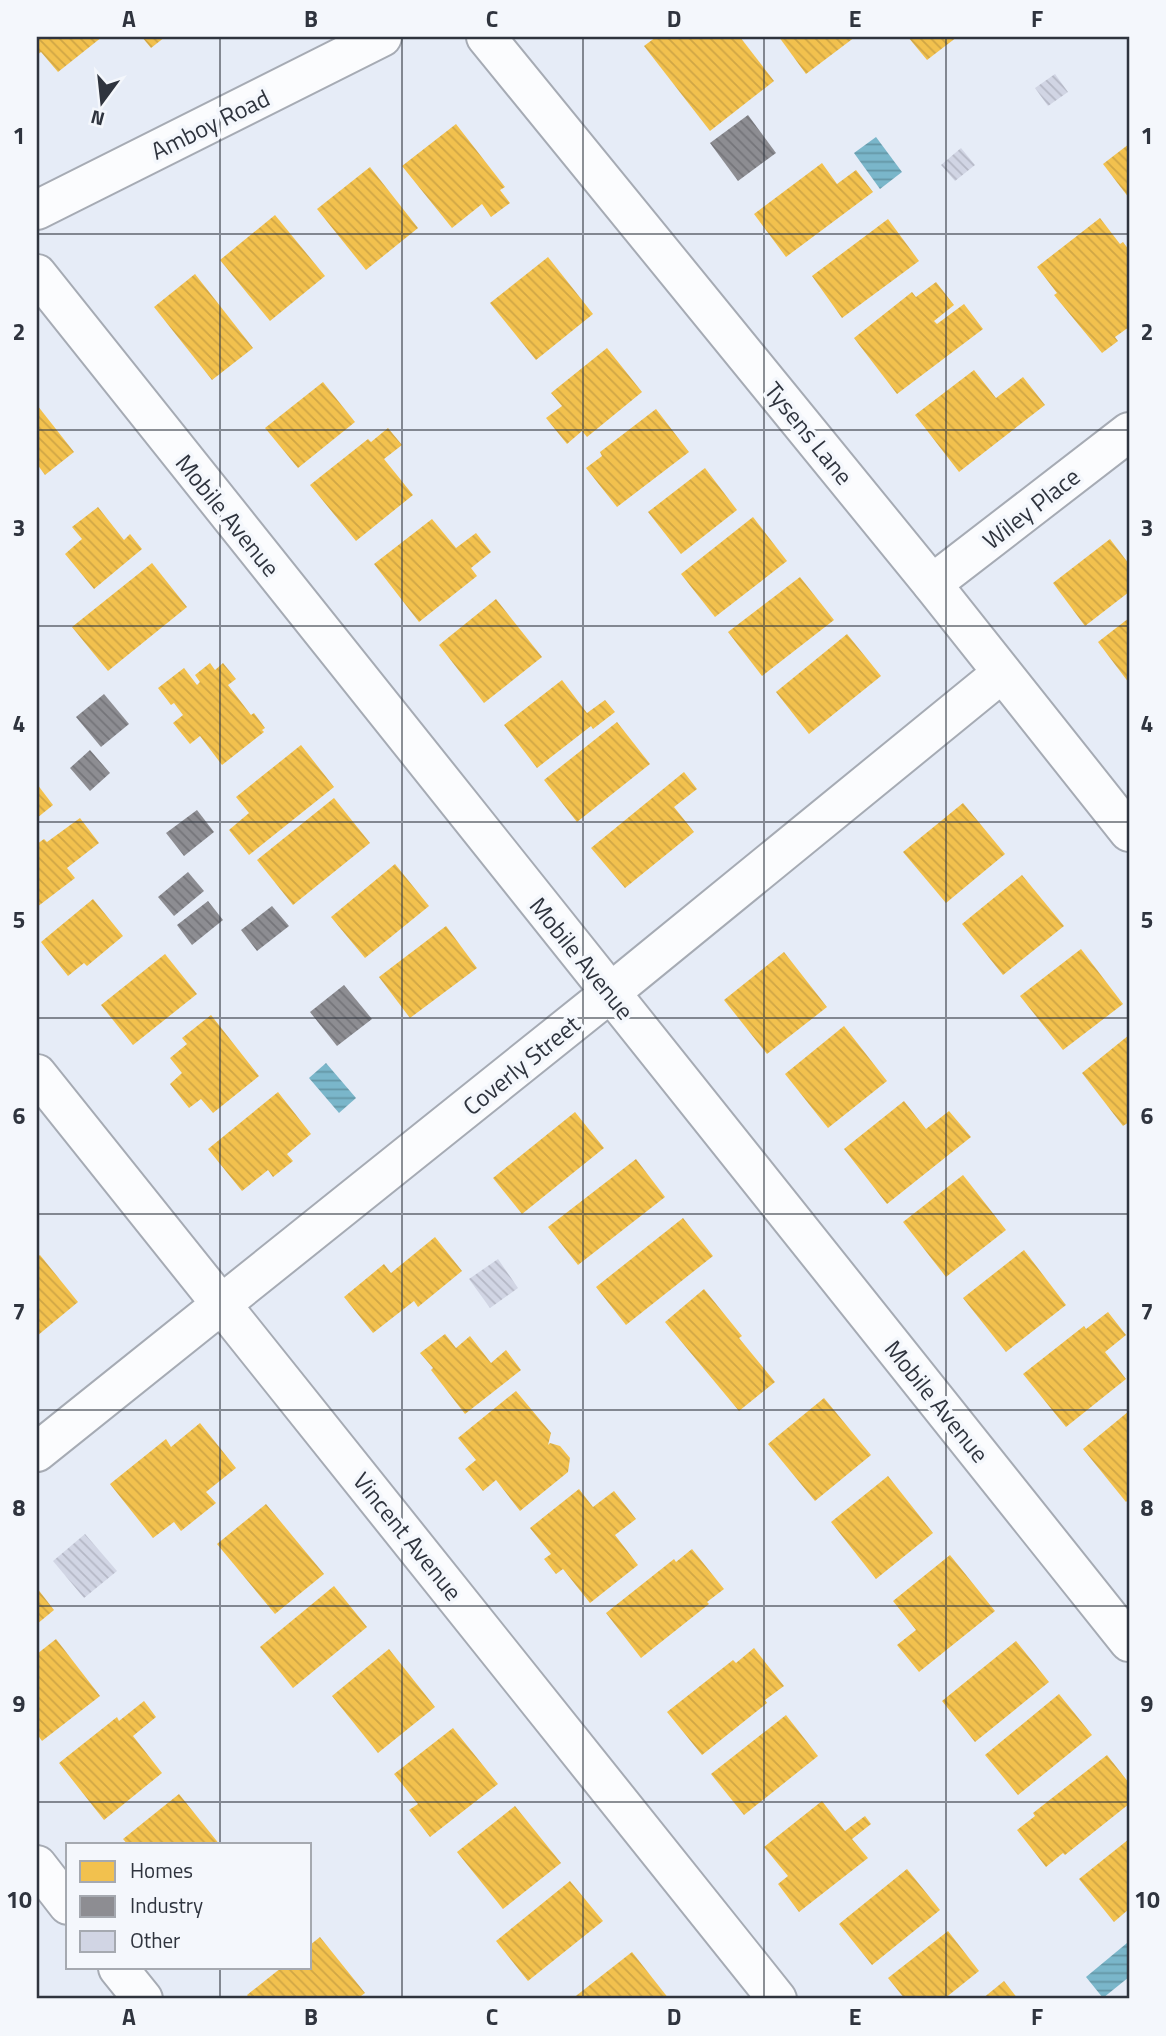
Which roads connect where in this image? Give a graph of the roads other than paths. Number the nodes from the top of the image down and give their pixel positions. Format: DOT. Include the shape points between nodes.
graph roads {
  1 [pos="382,37"];
  2 [pos="486,37"];
  3 [pos="37,210"];
  4 [pos="37,274"];
  5 [pos="1129,432"];
  6 [pos="932,584"];
  7 [pos="1002,673"];
  8 [pos="1129,832"];
  9 [pos="610,993"];
  10 [pos="37,1074"];
  11 [pos="223,1305"];
  12 [pos="37,1452"];
  13 [pos="1129,1642"];
  14 [pos="37,1865"];
  15 [pos="66,1902"];
  16 [pos="119,1969"];
  17 [pos="143,1999"];
  18 [pos="777,1999"];
  1 -- 3 [label="street, Amboy Road"];
  2 -- 6 [label="street, Tysens Lane"];
  4 -- 9 [label="street, Mobile Avenue"];
  5 -- 6 [label="street, Wiley Place"];
  6 -- 7 [label="street, Tysens Lane"];
  7 -- 8 [label="street, Tysens Lane"];
  7 -- 9 [label="street, Coverly Street"];
  9 -- 11 [label="street, Coverly Street"];
  9 -- 13 [label="street, Mobile Avenue"];
  10 -- 11 [label="street, Vincent Avenue"];
  11 -- 12 [label="street, Coverly Street"];
  11 -- 18 [label="street, Vincent Avenue"];
  14 -- 15 [label="street"];
  16 -- 17 [label="street"];
}
